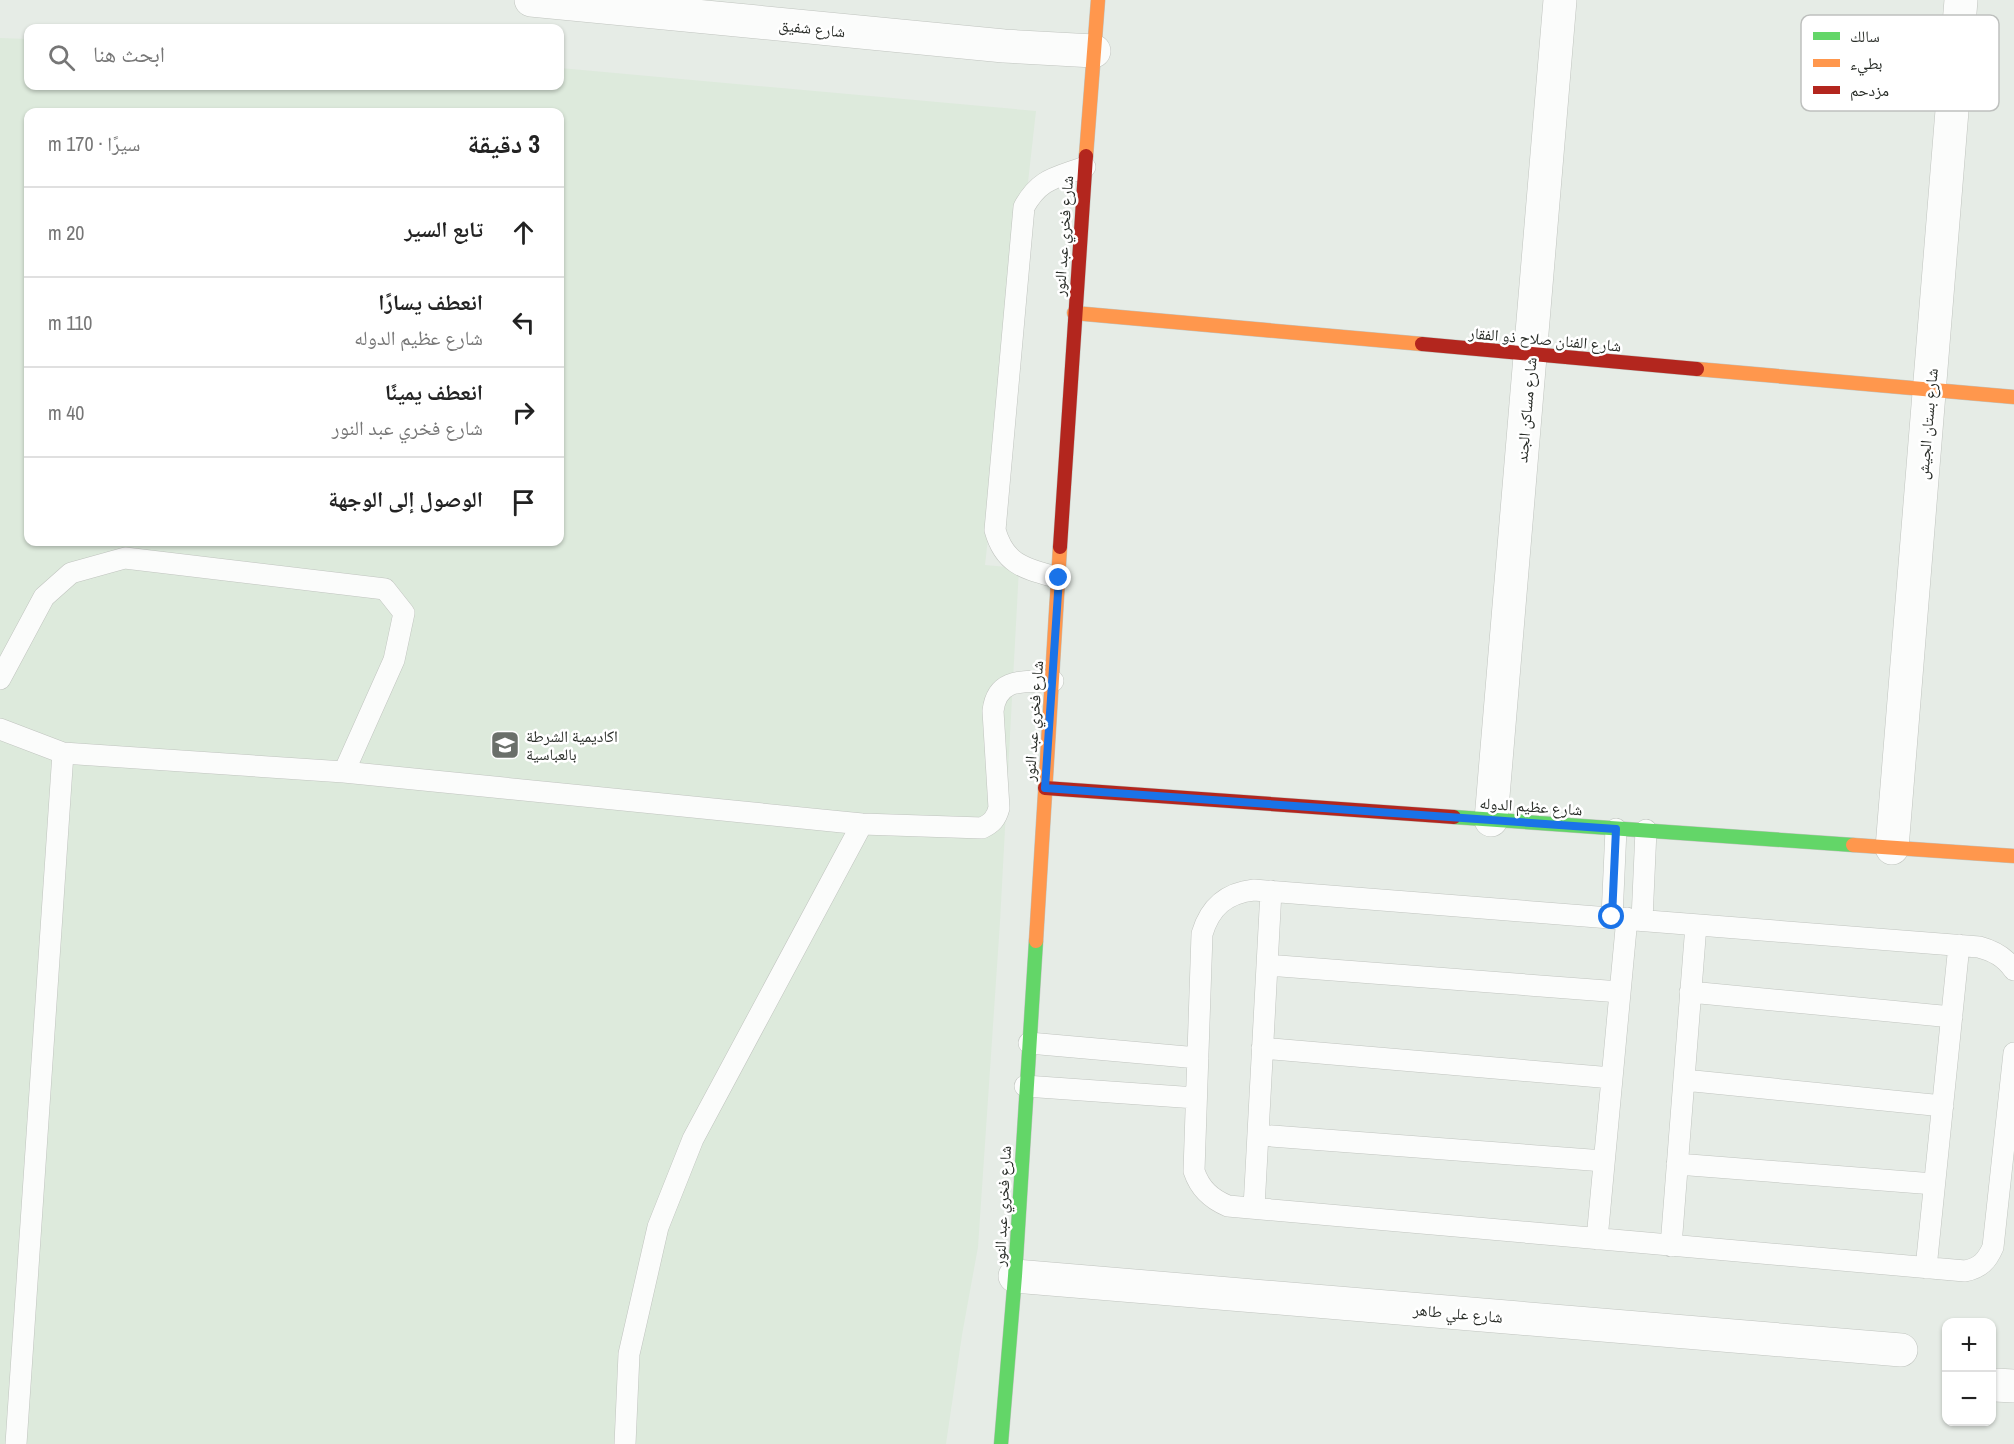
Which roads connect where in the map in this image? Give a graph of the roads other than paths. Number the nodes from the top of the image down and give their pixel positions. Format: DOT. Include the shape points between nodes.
graph roads {
  1 [pos="531,0"];
  2 [pos="1098,0"];
  3 [pos="1560,0"];
  4 [pos="1961,0"];
  5 [pos="1960,15"];
  6 [pos="1094,51"];
  7 [pos="1952,111"];
  8 [pos="1085,167"];
  9 [pos="1074,313"];
  10 [pos="1531,354"];
  11 [pos="1929,390"];
  12 [pos="2014,397"];
  13 [pos="1059,578"];
  14 [pos="0,679"];
  15 [pos="1053,681"];
  16 [pos="0,729"];
  17 [pos="63,753"];
  18 [pos="344,772"];
  19 [pos="1045,788"];
  20 [pos="1491,820"];
  21 [pos="862,824"];
  22 [pos="1616,829"];
  23 [pos="1646,830"];
  24 [pos="1892,848"];
  25 [pos="2014,856"];
  26 [pos="1271,891"];
  27 [pos="1627,919"];
  28 [pos="1696,925"];
  29 [pos="1959,945"];
  30 [pos="1267,965"];
  31 [pos="2014,970"];
  32 [pos="1620,992"];
  33 [pos="1690,992"];
  34 [pos="1952,1017"];
  35 [pos="1029,1043"];
  36 [pos="1262,1048"];
  37 [pos="2014,1053"];
  38 [pos="1198,1058"];
  39 [pos="1612,1078"];
  40 [pos="1684,1080"];
  41 [pos="1025,1086"];
  42 [pos="1196,1098"];
  43 [pos="1942,1106"];
  44 [pos="1258,1135"];
  45 [pos="1604,1161"];
  46 [pos="1677,1164"];
  47 [pos="1934,1184"];
  48 [pos="1254,1208"];
  49 [pos="1597,1239"];
  50 [pos="1671,1245"];
  51 [pos="1926,1268"];
  52 [pos="1015,1276"];
  53 [pos="1901,1350"];
  54 [pos="16,1444"];
  55 [pos="625,1444"];
  56 [pos="1001,1444"];
  1 -- 6 [label="street, شارع شفيق" via="992,45"];
  2 -- 6 [label="street, شارع فخري عبد النور"];
  3 -- 10 [label="street, شارع مساكن الجند"];
  4 -- 5 [label="street, شارع بستان الجيش"];
  6 -- 8 [label="street, شارع فخري عبد النور"];
  7 -- 11 [label="street, شارع بستان الجيش"];
  8 -- 9 [label="street, شارع فخري عبد النور"];
  8 -- 13 [label="lane" via="1040,184 1024,207 995,530 1002,550 1013,562"];
  9 -- 10 [label="street, شارع الفنان صلاح ذو الفقار"];
  9 -- 13 [label="street, شارع فخري عبد النور"];
  10 -- 11 [label="street, شارع الفنان صلاح ذو الفقار"];
  10 -- 20 [label="street, شارع مساكن الجند"];
  11 -- 12 [label="street, شارع الفنان صلاح ذو الفقار"];
  11 -- 24 [label="street, شارع بستان الجيش"];
  13 -- 15 [label="street, شارع فخري عبد النور"];
  14 -- 18 [label="lane" via="44,597 71,573 125,558 385,589 404,613 394,660"];
  15 -- 19 [label="street, شارع فخري عبد النور"];
  15 -- 21 [label="lane" via="1012,683 1004,686 994,701 999,808 991,824 982,828"];
  16 -- 17 [label="lane"];
  17 -- 18 [label="lane"];
  17 -- 54 [label="lane"];
  18 -- 21 [label="lane"];
  19 -- 20 [label="street, شارع عظيم الدوله"];
  19 -- 35 [label="street, شارع فخري عبد النور"];
  20 -- 22 [label="street, شارع عظيم الدوله"];
  21 -- 55 [label="lane" via="693,1139 658,1227 629,1354"];
  22 -- 23 [label="street, شارع عظيم الدوله"];
  22 -- 27 [label="lane"];
  23 -- 24 [label="street, شارع عظيم الدوله"];
  23 -- 27 [label="lane"];
  24 -- 25 [label="street, شارع عظيم الدوله"];
  26 -- 27 [label="lane"];
  26 -- 30 [label="lane"];
  26 -- 38 [label="lane" via="1242,891 1230,896 1220,902 1206,922"];
  27 -- 28 [label="lane"];
  27 -- 32 [label="lane"];
  28 -- 29 [label="lane"];
  28 -- 33 [label="lane"];
  29 -- 31 [label="lane" via="1992,950"];
  29 -- 34 [label="lane"];
  30 -- 32 [label="lane"];
  30 -- 36 [label="lane"];
  32 -- 39 [label="lane"];
  33 -- 34 [label="lane"];
  33 -- 40 [label="lane"];
  34 -- 43 [label="lane"];
  35 -- 38 [label="lane"];
  35 -- 41 [label="street, شارع فخري عبد النور"];
  36 -- 39 [label="lane"];
  36 -- 44 [label="lane"];
  37 -- 51 [label="lane" via="1989,1257 1965,1271"];
  38 -- 42 [label="lane"];
  39 -- 45 [label="lane"];
  40 -- 43 [label="lane"];
  40 -- 46 [label="lane"];
  41 -- 42 [label="lane"];
  41 -- 52 [label="street, شارع فخري عبد النور"];
  42 -- 48 [label="lane" via="1193,1160 1197,1181 1215,1200 1228,1206"];
  43 -- 47 [label="lane"];
  44 -- 45 [label="lane"];
  44 -- 48 [label="lane"];
  45 -- 49 [label="lane"];
  46 -- 47 [label="lane"];
  46 -- 50 [label="lane"];
  47 -- 51 [label="lane"];
  48 -- 49 [label="lane"];
  49 -- 50 [label="lane"];
  50 -- 51 [label="lane"];
  52 -- 53 [label="street, شارع علي طاهر"];
  52 -- 56 [label="street, شارع فخري عبد النور"];
}
